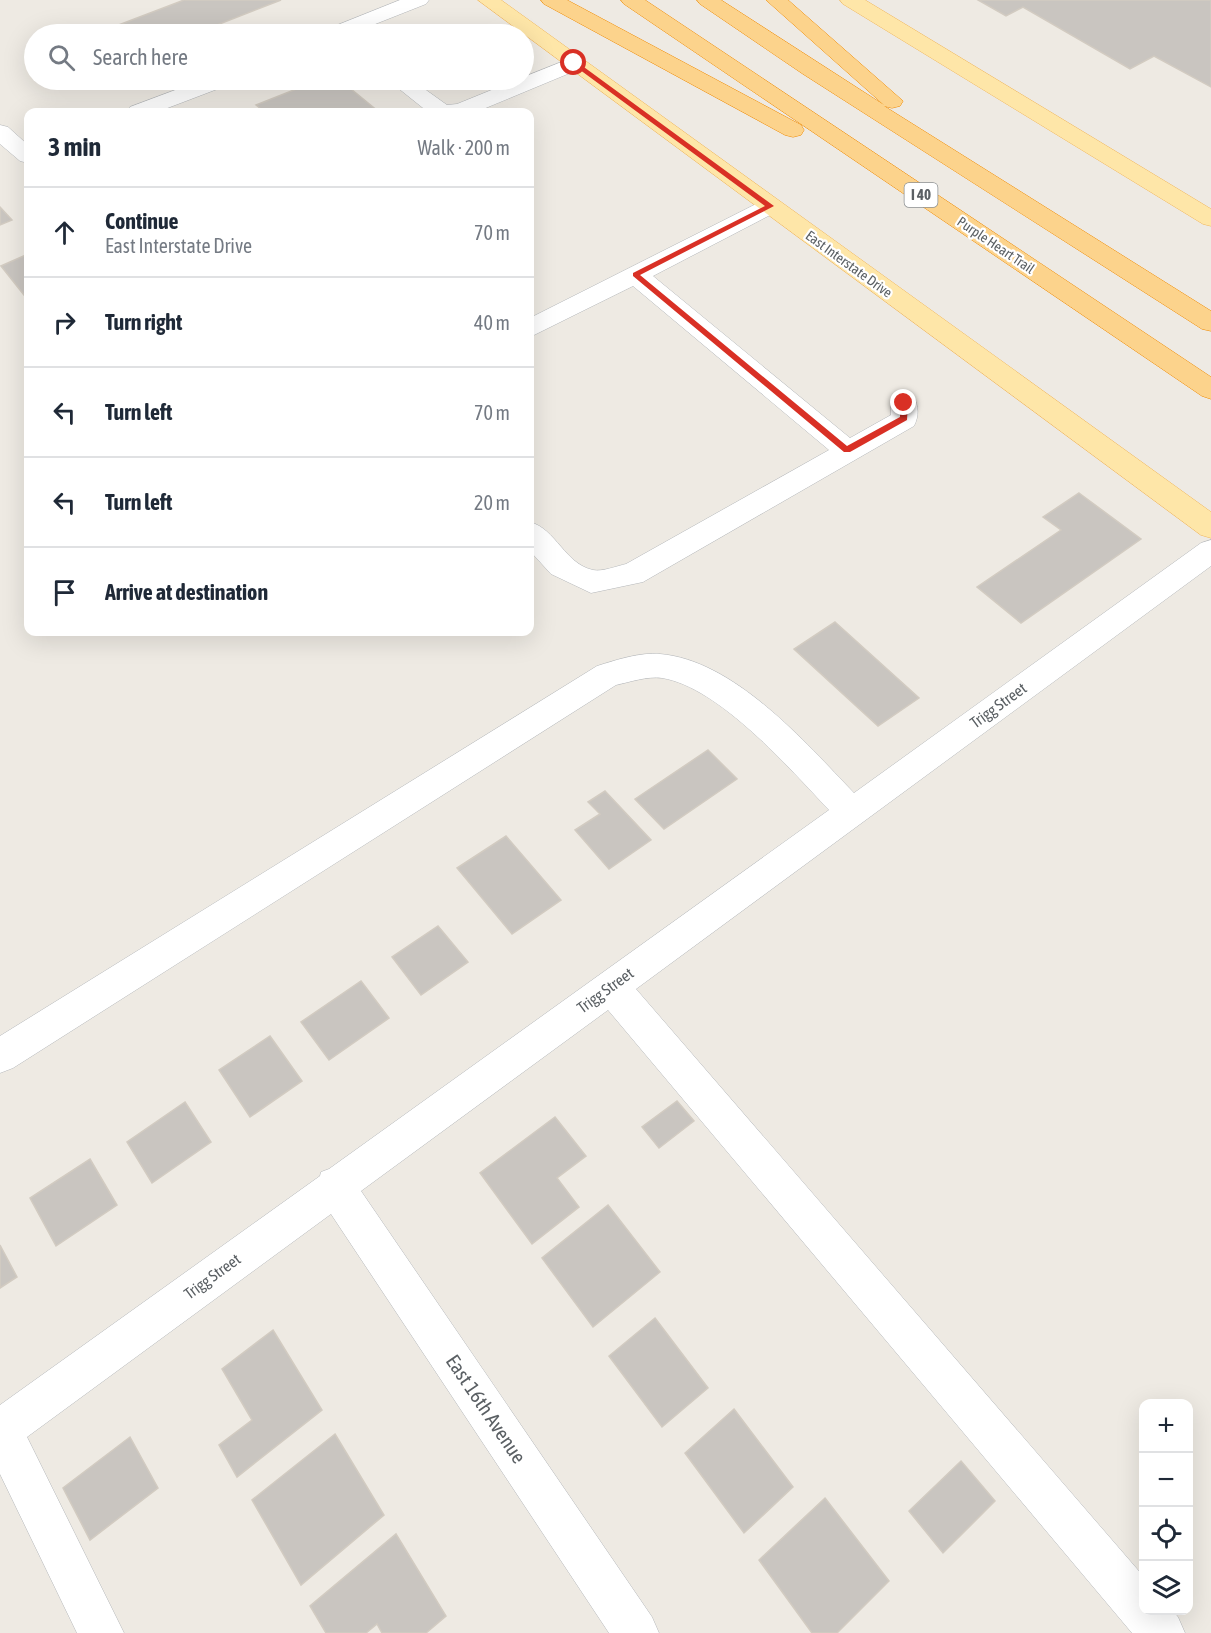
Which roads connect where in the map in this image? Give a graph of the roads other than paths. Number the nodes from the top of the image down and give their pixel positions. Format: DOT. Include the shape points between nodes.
graph roads {
  1 [pos="419,0"];
  2 [pos="488,0"];
  3 [pos="551,0"];
  4 [pos="631,0"];
  5 [pos="707,0"];
  6 [pos="776,0"];
  7 [pos="850,0"];
  8 [pos="358,24"];
  9 [pos="521,24"];
  10 [pos="534,34"];
  11 [pos="574,63"];
  12 [pos="534,80"];
  13 [pos="194,90"];
  14 [pos="412,90"];
  15 [pos="510,90"];
  16 [pos="148,108"];
  17 [pos="437,108"];
  18 [pos="468,108"];
  19 [pos="0,132"];
  20 [pos="22,159"];
  21 [pos="975,173"];
  22 [pos="898,180"];
  23 [pos="770,206"];
  24 [pos="1211,219"];
  25 [pos="635,274"];
  26 [pos="1211,323"];
  27 [pos="534,326"];
  28 [pos="1211,390"];
  29 [pos="904,403"];
  30 [pos="847,450"];
  31 [pos="1211,527"];
  32 [pos="534,537"];
  33 [pos="1211,551"];
  34 [pos="851,812"];
  35 [pos="610,986"];
  36 [pos="0,1056"];
  37 [pos="335,1186"];
  38 [pos="1,1431"];
  39 [pos="101,1633"];
  40 [pos="636,1633"];
  41 [pos="1162,1633"];
  1 -- 8 [label="street"];
  2 -- 9 [label="main road, East Interstate Drive"];
  3 -- 22 [label="highway" via="767,117"];
  4 -- 22 [label="highway, Purple Heart Trail / I 40"];
  5 -- 21 [label="highway"];
  6 -- 21 [label="highway"];
  7 -- 24 [label="main road"];
  10 -- 11 [label="main road, East Interstate Drive"];
  11 -- 12 [label="street"];
  11 -- 23 [label="main road, East Interstate Drive"];
  13 -- 16 [label="street"];
  14 -- 17 [label="street"];
  15 -- 18 [label="street"];
  19 -- 20 [label="street"];
  21 -- 26 [label="highway"];
  22 -- 28 [label="highway, Purple Heart Trail / I 40"];
  23 -- 25 [label="street"];
  23 -- 31 [label="main road, East Interstate Drive"];
  25 -- 27 [label="street"];
  25 -- 30 [label="street"];
  29 -- 30 [label="street" via="904,418"];
  30 -- 32 [label="street" via="633,574 591,582 561,566"];
  33 -- 34 [label="street, Trigg Street"];
  34 -- 35 [label="street, Trigg Street"];
  34 -- 36 [label="street" via="780,738 704,679 661,666 608,675"];
  35 -- 37 [label="street, Trigg Street"];
  35 -- 41 [label="street"];
  37 -- 38 [label="street, Trigg Street"];
  37 -- 40 [label="street, East 16th Avenue"];
  38 -- 39 [label="street"];
}
